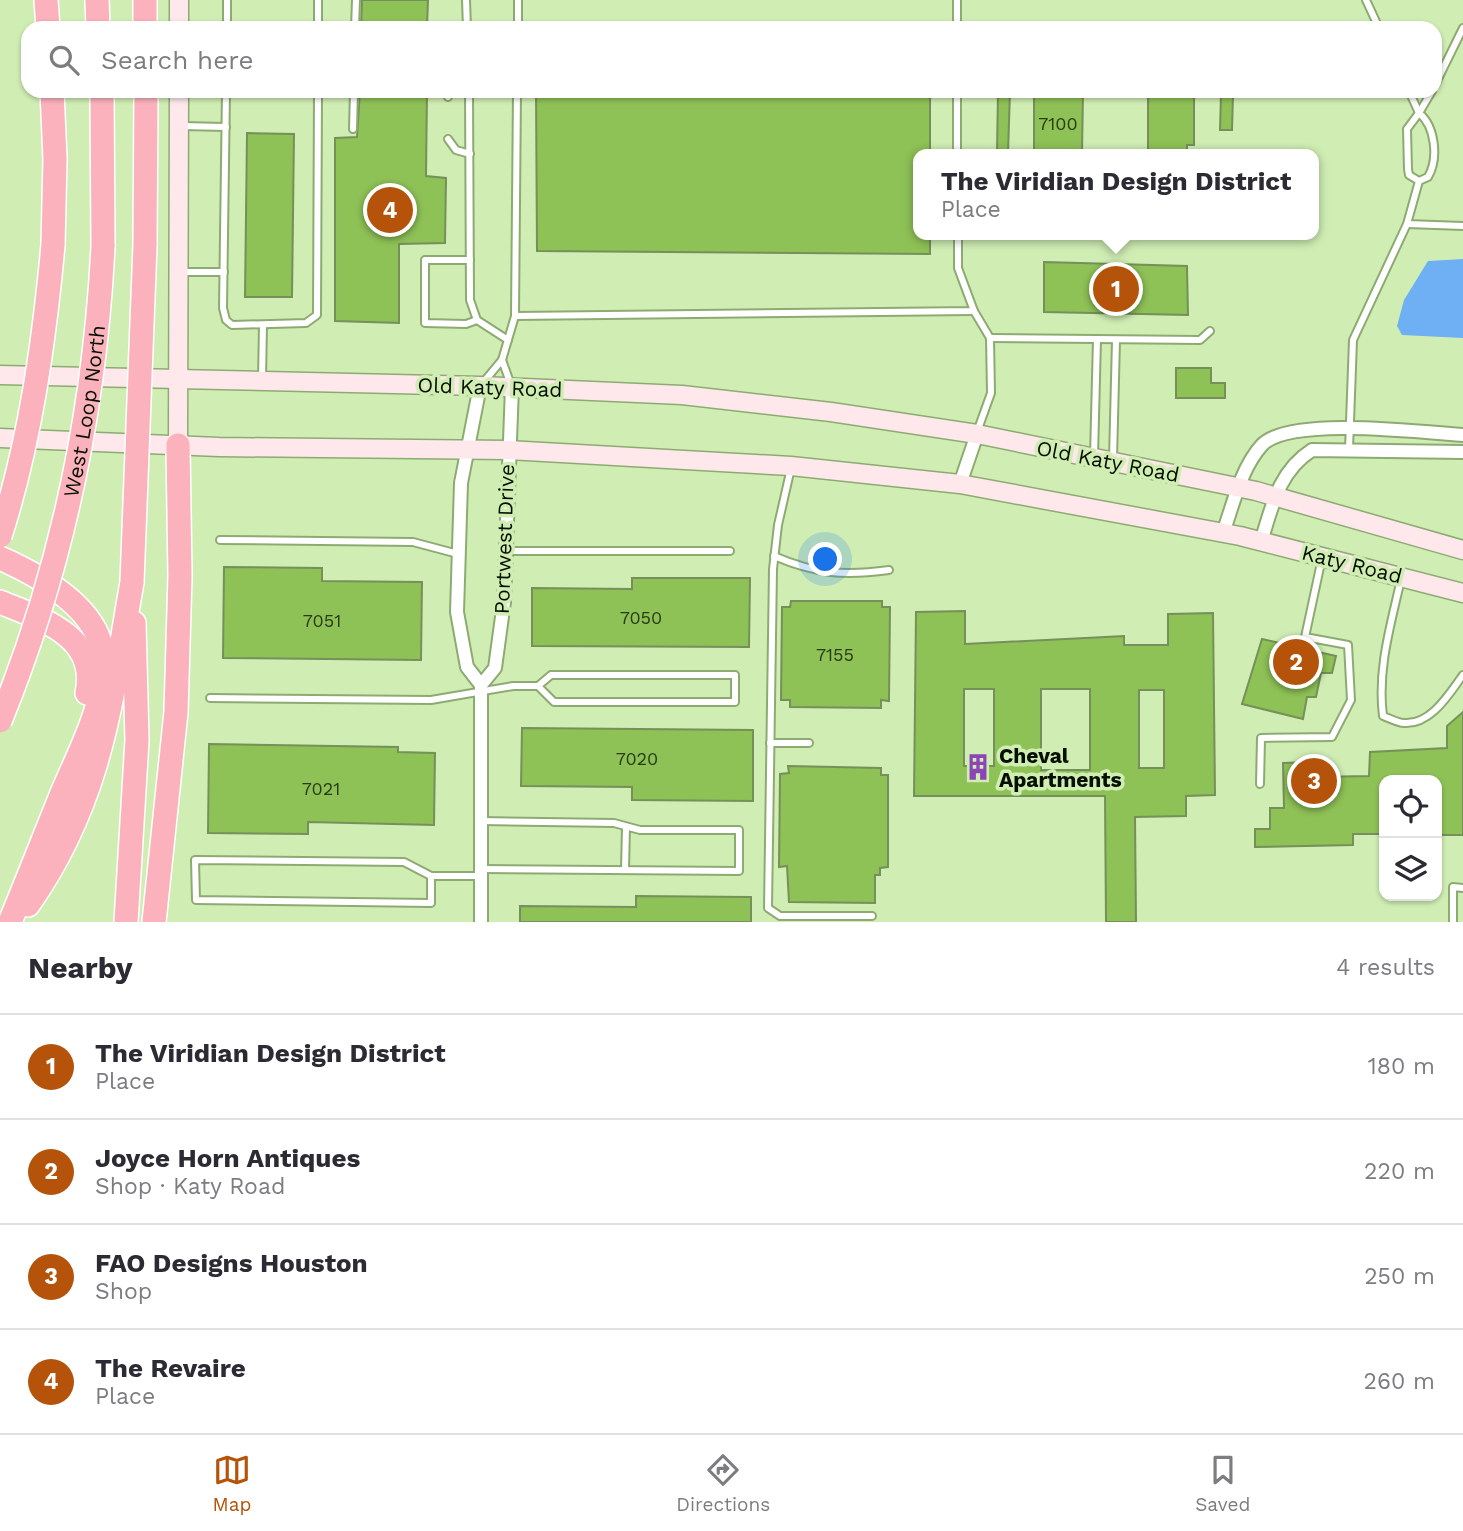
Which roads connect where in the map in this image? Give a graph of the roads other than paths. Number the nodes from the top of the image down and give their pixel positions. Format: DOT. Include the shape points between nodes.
graph roads {
  1 [pos="46,0"];
  2 [pos="97,0"];
  3 [pos="145,0"];
  4 [pos="179,0"];
  5 [pos="227,0"];
  6 [pos="318,0"];
  7 [pos="356,0"];
  8 [pos="466,0"];
  9 [pos="518,0"];
  10 [pos="957,0"];
  11 [pos="1366,0"];
  12 [pos="48,21"];
  13 [pos="98,21"];
  14 [pos="145,21"];
  15 [pos="179,21"];
  16 [pos="227,21"];
  17 [pos="318,21"];
  18 [pos="355,21"];
  19 [pos="467,21"];
  20 [pos="518,21"];
  21 [pos="957,21"];
  22 [pos="1376,21"];
  23 [pos="1463,28"];
  24 [pos="1442,71"];
  25 [pos="52,98"];
  26 [pos="102,98"];
  27 [pos="146,98"];
  28 [pos="179,98"];
  29 [pos="226,98"];
  30 [pos="318,98"];
  31 [pos="354,98"];
  32 [pos="469,98"];
  33 [pos="517,98"];
  34 [pos="957,98"];
  35 [pos="1412,98"];
  36 [pos="1428,98"];
  37 [pos="1419,113"];
  38 [pos="180,126"];
  39 [pos="226,127"];
  40 [pos="354,129"];
  41 [pos="448,139"];
  42 [pos="957,149"];
  43 [pos="470,154"];
  44 [pos="1419,181"];
  45 [pos="1407,225"];
  46 [pos="1463,226"];
  47 [pos="957,240"];
  48 [pos="470,260"];
  49 [pos="180,272"];
  50 [pos="224,272"];
  51 [pos="974,312"];
  52 [pos="516,316"];
  53 [pos="477,320"];
  54 [pos="262,325"];
  55 [pos="1210,331"];
  56 [pos="990,338"];
  57 [pos="1097,339"];
  58 [pos="508,340"];
  59 [pos="1116,340"];
  60 [pos="502,360"];
  61 [pos="0,375"];
  62 [pos="178,380"];
  63 [pos="262,382"];
  64 [pos="480,386"];
  65 [pos="512,387"];
  66 [pos="1350,429"];
  67 [pos="977,434"];
  68 [pos="1463,435"];
  69 [pos="0,438"];
  70 [pos="178,445"];
  71 [pos="469,449"];
  72 [pos="1349,449"];
  73 [pos="507,450"];
  74 [pos="1463,452"];
  75 [pos="1094,458"];
  76 [pos="1113,461"];
  77 [pos="791,466"];
  78 [pos="960,484"];
  79 [pos="1248,489"];
  80 [pos="1275,496"];
  81 [pos="1232,535"];
  82 [pos="0,536"];
  83 [pos="220,540"];
  84 [pos="1261,542"];
  85 [pos="1463,550"];
  86 [pos="505,551"];
  87 [pos="730,551"];
  88 [pos="459,555"];
  89 [pos="774,556"];
  90 [pos="1323,556"];
  91 [pos="0,558"];
  92 [pos="889,570"];
  93 [pos="1401,577"];
  94 [pos="132,582"];
  95 [pos="1463,593"];
  96 [pos="0,602"];
  97 [pos="1463,676"];
  98 [pos="538,686"];
  99 [pos="481,688"];
  100 [pos="209,698"];
  101 [pos="0,721"];
  102 [pos="770,743"];
  103 [pos="809,743"];
  104 [pos="1261,784"];
  105 [pos="481,821"];
  106 [pos="626,827"];
  107 [pos="625,870"];
  108 [pos="481,872"];
  109 [pos="431,876"];
  110 [pos="1463,888"];
  111 [pos="0,911"];
  112 [pos="872,916"];
  113 [pos="10,922"];
  114 [pos="16,922"];
  115 [pos="126,922"];
  116 [pos="154,922"];
  117 [pos="481,922"];
  118 [pos="1453,922"];
  1 -- 12 [label="highway"];
  2 -- 13 [label="highway"];
  3 -- 14 [label="highway"];
  4 -- 15 [label="main road"];
  5 -- 16 [label="lane"];
  6 -- 17 [label="lane"];
  7 -- 18 [label="lane"];
  8 -- 19 [label="lane"];
  9 -- 20 [label="lane"];
  10 -- 21 [label="lane"];
  11 -- 22 [label="lane"];
  23 -- 24 [label="lane"];
  25 -- 82 [label="highway, bridge" via="53,246 38,370"];
  26 -- 101 [label="highway, West Loop North, bridge" via="103,246 93,360 72,489 46,593"];
  27 -- 94 [label="highway, bridge"];
  28 -- 38 [label="main road"];
  29 -- 39 [label="lane"];
  30 -- 54 [label="lane" via="317,315 306,323"];
  31 -- 40 [label="lane"];
  32 -- 43 [label="lane"];
  33 -- 52 [label="lane"];
  34 -- 42 [label="lane"];
  35 -- 37 [label="lane"];
  36 -- 37 [label="lane"];
  37 -- 44 [label="lane" via="1407,129 1409,175"];
  37 -- 44 [label="lane" via="1433,131 1430,173"];
  38 -- 39 [label="lane"];
  38 -- 49 [label="main road"];
  39 -- 50 [label="lane"];
  41 -- 43 [label="lane" via="456,150"];
  43 -- 48 [label="lane"];
  44 -- 45 [label="lane"];
  45 -- 46 [label="lane"];
  45 -- 66 [label="lane" via="1353,340"];
  47 -- 51 [label="lane" via="958,268"];
  48 -- 53 [label="lane" via="470,300"];
  48 -- 53 [label="lane" via="425,260 425,323"];
  49 -- 50 [label="lane"];
  49 -- 62 [label="main road"];
  50 -- 54 [label="lane" via="226,320 232,325"];
  51 -- 52 [label="lane"];
  51 -- 56 [label="lane"];
  52 -- 58 [label="lane"];
  53 -- 58 [label="lane"];
  54 -- 63 [label="lane"];
  55 -- 59 [label="lane" via="1200,340"];
  56 -- 57 [label="lane"];
  56 -- 67 [label="lane" via="991,393"];
  57 -- 59 [label="lane"];
  57 -- 75 [label="lane"];
  58 -- 60 [label="lane"];
  59 -- 76 [label="lane"];
  60 -- 64 [label="lane"];
  60 -- 65 [label="lane"];
  61 -- 62 [label="main road, Old Katy Road"];
  62 -- 63 [label="main road, Old Katy Road"];
  62 -- 70 [label="main road"];
  63 -- 64 [label="main road, Old Katy Road"];
  64 -- 65 [label="main road, Old Katy Road"];
  64 -- 71 [label="street, Portwest Drive"];
  65 -- 67 [label="main road, Old Katy Road" via="682,395"];
  65 -- 73 [label="street, Portwest Drive"];
  66 -- 68 [label="street"];
  66 -- 72 [label="lane"];
  66 -- 79 [label="street" via="1309,429 1272,437 1255,453"];
  67 -- 75 [label="main road, Old Katy Road"];
  67 -- 78 [label="street"];
  69 -- 70 [label="main road"];
  70 -- 71 [label="main road"];
  70 -- 116 [label="highway" via="176,712"];
  71 -- 73 [label="main road"];
  71 -- 88 [label="street, Portwest Drive" via="461,483"];
  72 -- 74 [label="street"];
  72 -- 80 [label="street" via="1312,450 1294,461"];
  73 -- 77 [label="main road"];
  73 -- 86 [label="street, Portwest Drive"];
  75 -- 76 [label="main road, Old Katy Road"];
  76 -- 79 [label="main road, Old Katy Road"];
  77 -- 78 [label="main road"];
  77 -- 89 [label="lane"];
  78 -- 81 [label="main road"];
  79 -- 80 [label="main road, Katy Road"];
  79 -- 81 [label="street"];
  80 -- 84 [label="street"];
  80 -- 85 [label="main road, Katy Road"];
  81 -- 84 [label="main road, Katy Road"];
  83 -- 88 [label="lane" via="413,542"];
  84 -- 90 [label="main road, Katy Road"];
  86 -- 87 [label="lane"];
  86 -- 99 [label="street, Portwest Drive" via="505,603 495,668"];
  88 -- 99 [label="street, Portwest Drive" via="457,612 467,667"];
  89 -- 92 [label="lane" via="816,572"];
  89 -- 102 [label="lane"];
  90 -- 93 [label="main road, Katy Road"];
  90 -- 104 [label="lane" via="1305,637 1348,645 1351,700 1332,737 1261,738"];
  91 -- 113 [label="highway" via="73,601 94,629 102,664 95,710"];
  93 -- 95 [label="main road, Katy Road"];
  93 -- 97 [label="lane" via="1384,653 1383,716 1404,723 1425,718"];
  94 -- 114 [label="highway" via="106,736 90,786 57,857"];
  94 -- 115 [label="highway" via="138,691"];
  96 -- 111 [label="highway" via="71,637 87,666 88,685"];
  98 -- 98 [label="lane" via="554,702 735,702 735,675 551,675"];
  98 -- 99 [label="lane"];
  99 -- 100 [label="lane" via="431,700"];
  99 -- 105 [label="street, Portwest Drive"];
  102 -- 103 [label="lane"];
  102 -- 112 [label="lane" via="768,908 780,916"];
  105 -- 106 [label="lane" via="614,823"];
  105 -- 108 [label="street, Portwest Drive"];
  106 -- 107 [label="lane"];
  106 -- 107 [label="lane" via="739,830 739,872"];
  107 -- 108 [label="lane"];
  108 -- 109 [label="lane"];
  108 -- 117 [label="street, Portwest Drive"];
  109 -- 109 [label="lane" via="404,862 195,860 195,900 431,902"];
  110 -- 118 [label="lane" via="1453,887"];
}
